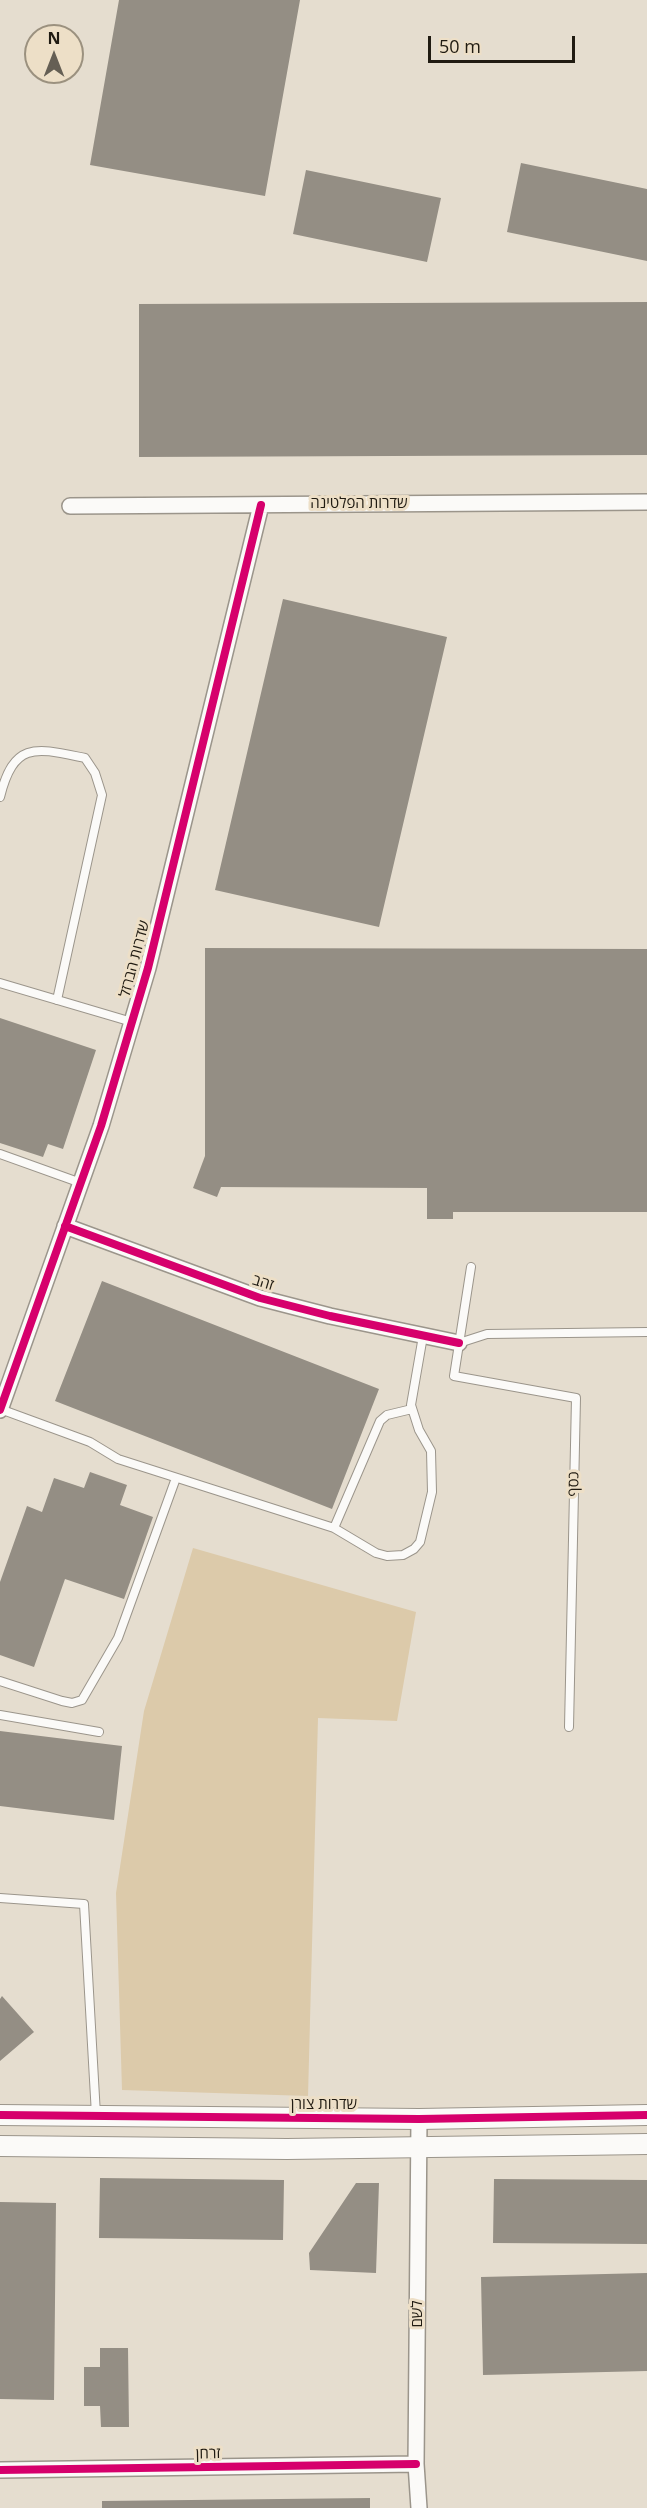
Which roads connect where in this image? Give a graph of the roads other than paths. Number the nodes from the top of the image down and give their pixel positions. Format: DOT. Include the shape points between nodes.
graph roads {
  1 [pos="647,502"];
  2 [pos="261,505"];
  3 [pos="70,506"];
  4 [pos="0,797"];
  5 [pos="0,983"];
  6 [pos="57,1000"];
  7 [pos="132,1022"];
  8 [pos="0,1154"];
  9 [pos="81,1183"];
  10 [pos="65,1226"];
  11 [pos="471,1268"];
  12 [pos="647,1332"];
  13 [pos="423,1336"];
  14 [pos="459,1343"];
  15 [pos="412,1409"];
  16 [pos="0,1410"];
  17 [pos="176,1478"];
  18 [pos="334,1528"];
  19 [pos="0,1681"];
  20 [pos="0,1715"];
  21 [pos="569,1727"];
  22 [pos="99,1732"];
  23 [pos="0,1898"];
  24 [pos="0,2115"];
  25 [pos="647,2115"];
  26 [pos="96,2118"];
  27 [pos="419,2120"];
  28 [pos="647,2144"];
  29 [pos="0,2146"];
  30 [pos="419,2148"];
  31 [pos="416,2464"];
  32 [pos="0,2470"];
  33 [pos="419,2508"];
  1 -- 2 [label="street, שדרות הפלטינה"];
  2 -- 3 [label="street, שדרות הפלטינה"];
  2 -- 7 [label="street, שדרות הברזל" via="197,776"];
  4 -- 6 [label="lane" via="6,771 19,757 44,749 85,758 96,773 102,795"];
  5 -- 6 [label="lane"];
  6 -- 7 [label="lane"];
  7 -- 9 [label="street, שדרות הברזל"];
  8 -- 9 [label="lane"];
  9 -- 10 [label="street, שדרות הברזל"];
  10 -- 13 [label="street, זהב" via="261,1298"];
  10 -- 16 [label="street, שדרות הברזל"];
  11 -- 14 [label="lane"];
  12 -- 14 [label="lane" via="487,1334"];
  13 -- 14 [label="street, זהב"];
  13 -- 15 [label="lane"];
  14 -- 21 [label="lane, כסף" via="454,1376 576,1398"];
  15 -- 18 [label="lane" via="387,1415 380,1421"];
  15 -- 18 [label="lane" via="433,1460 432,1492 420,1542 403,1555 387,1556"];
  16 -- 17 [label="lane" via="90,1442 118,1459"];
  17 -- 18 [label="lane"];
  17 -- 19 [label="lane" via="118,1638 82,1700 62,1701"];
  20 -- 22 [label="lane"];
  23 -- 26 [label="lane" via="84,1904"];
  24 -- 26 [label="street, שדרות צורן"];
  25 -- 27 [label="street, שדרות צורן"];
  26 -- 27 [label="street, שדרות צורן"];
  27 -- 30 [label="street, לשם"];
  28 -- 30 [label="street"];
  29 -- 30 [label="street"];
  30 -- 31 [label="street, לשם"];
  31 -- 32 [label="street, זרחן"];
  31 -- 33 [label="street, לשם"];
}
